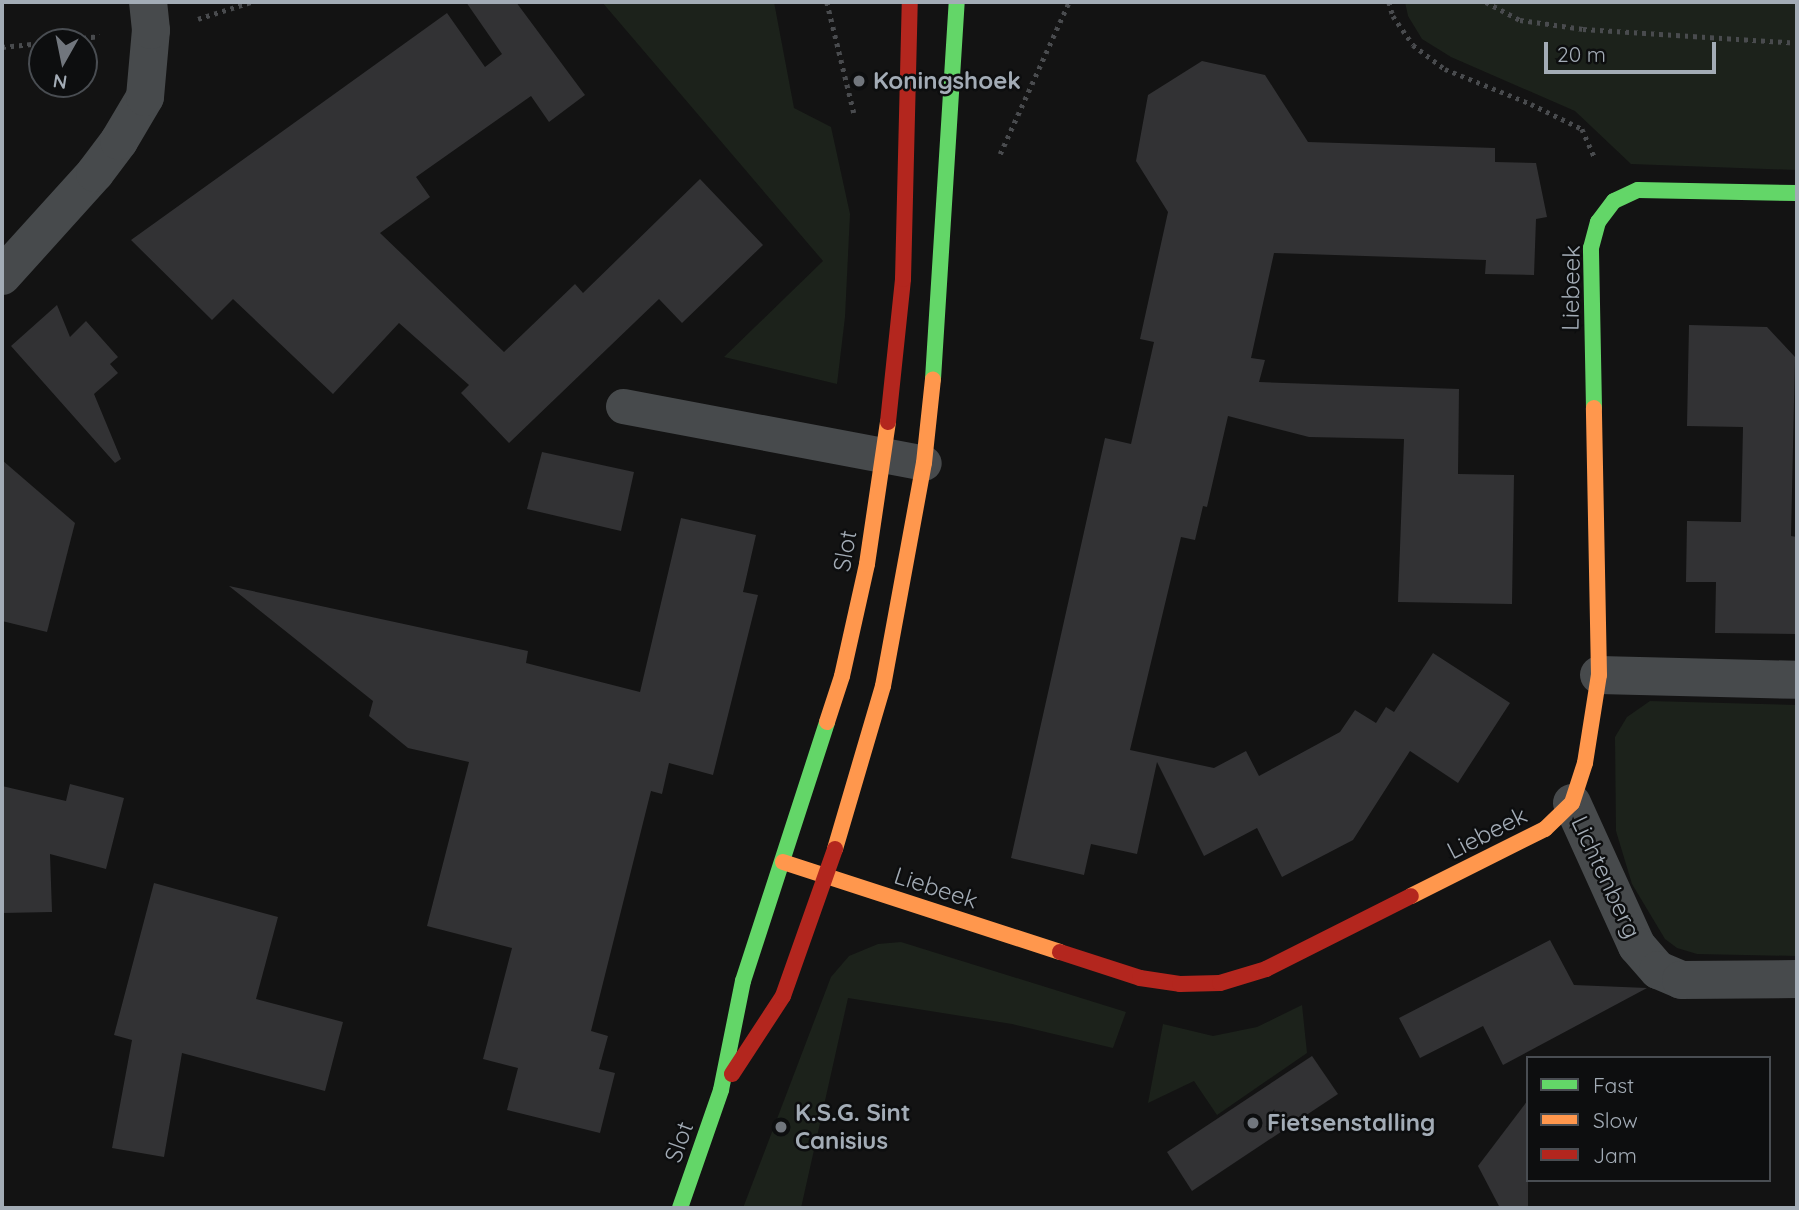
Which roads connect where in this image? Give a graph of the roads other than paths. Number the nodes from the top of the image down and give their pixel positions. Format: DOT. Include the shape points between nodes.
graph roads {
  1 [pos="148,2"];
  2 [pos="910,2"];
  3 [pos="957,2"];
  4 [pos="1797,193"];
  5 [pos="2,276"];
  6 [pos="623,406"];
  7 [pos="884,456"];
  8 [pos="924,463"];
  9 [pos="1599,675"];
  10 [pos="1797,680"];
  11 [pos="1572,803"];
  12 [pos="783,862"];
  13 [pos="827,877"];
  14 [pos="1797,979"];
  15 [pos="721,1090"];
  16 [pos="680,1208"];
  1 -- 5 [label="street" via="145,97 95,173"];
  2 -- 7 [label="street, Slot" via="903,279"];
  3 -- 8 [label="street, Slot" via="936,348"];
  4 -- 9 [label="street, Liebeek" via="1638,190 1614,201 1598,222 1591,248"];
  6 -- 7 [label="lane"];
  7 -- 8 [label="lane"];
  7 -- 12 [label="street, Slot" via="867,564 842,676"];
  8 -- 13 [label="street, Slot" via="883,686"];
  9 -- 10 [label="street"];
  9 -- 11 [label="street, Liebeek" via="1585,763"];
  11 -- 13 [label="street, Liebeek" via="1545,829 1266,969 1220,983 1140,978"];
  11 -- 14 [label="street, Lichtenberg" via="1637,946 1658,970 1681,980"];
  12 -- 13 [label="street, Liebeek"];
  12 -- 15 [label="street, Slot" via="743,981"];
  13 -- 15 [label="street, Slot" via="783,996"];
  15 -- 16 [label="street, Slot"];
}
